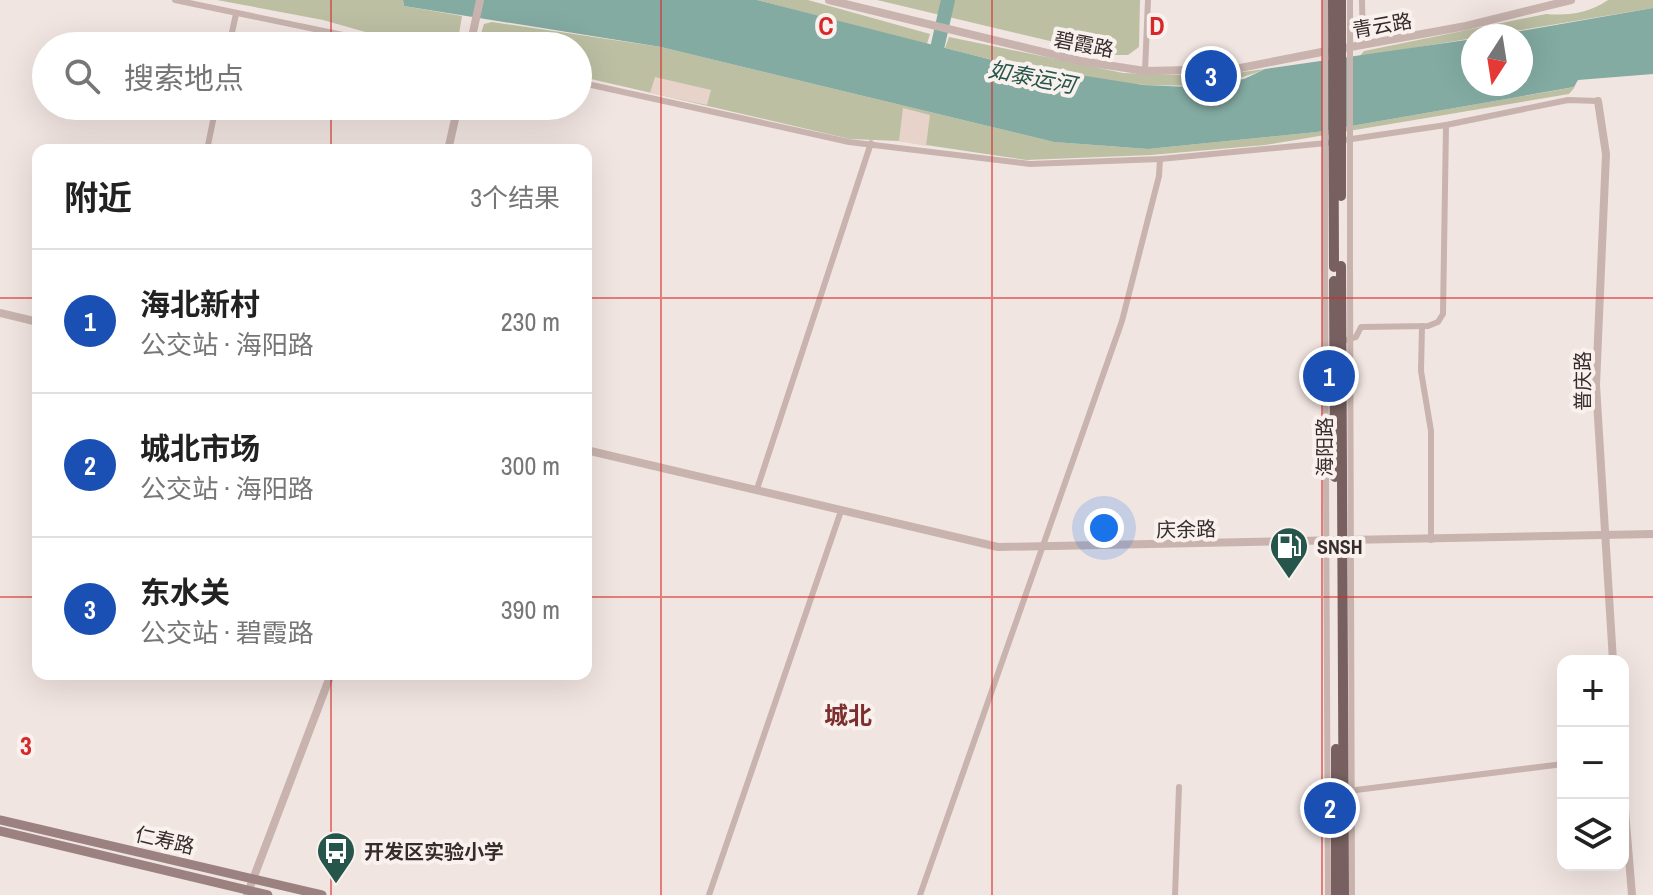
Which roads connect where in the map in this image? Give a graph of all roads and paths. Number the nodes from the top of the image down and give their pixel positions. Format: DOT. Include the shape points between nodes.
graph roads {
  1 [pos="175,0"];
  2 [pos="480,0"];
  3 [pos="829,0"];
  4 [pos="1148,0"];
  5 [pos="1325,0"];
  6 [pos="1333,0"];
  7 [pos="1341,0"];
  8 [pos="1350,0"];
  9 [pos="1362,0"];
  10 [pos="1571,0"];
  11 [pos="236,14"];
  12 [pos="232,32"];
  13 [pos="326,32"];
  14 [pos="473,32"];
  15 [pos="1363,45"];
  16 [pos="1338,49"];
  17 [pos="1145,71"];
  18 [pos="592,85"];
  19 [pos="1598,101"];
  20 [pos="213,120"];
  21 [pos="455,120"];
  22 [pos="1446,125"];
  23 [pos="871,143"];
  24 [pos="208,144"];
  25 [pos="449,144"];
  26 [pos="1160,159"];
  27 [pos="1338,266"];
  28 [pos="0,313"];
  29 [pos="32,321"];
  30 [pos="1422,326"];
  31 [pos="1338,340"];
  32 [pos="592,451"];
  33 [pos="757,489"];
  34 [pos="841,511"];
  35 [pos="1653,534"];
  36 [pos="1604,536"];
  37 [pos="1431,540"];
  38 [pos="1339,542"];
  39 [pos="1043,548"];
  40 [pos="1613,655"];
  41 [pos="329,680"];
  42 [pos="1557,765"];
  43 [pos="1179,787"];
  44 [pos="1347,791"];
  45 [pos="1624,799"];
  46 [pos="0,820"];
  47 [pos="0,831"];
  48 [pos="253,878"];
  49 [pos="248,893"];
  50 [pos="268,895"];
  51 [pos="322,895"];
  52 [pos="709,895"];
  53 [pos="920,895"];
  54 [pos="1175,895"];
  55 [pos="1328,895"];
  56 [pos="1336,895"];
  57 [pos="1344,895"];
  58 [pos="1352,895"];
  59 [pos="1632,895"];
  1 -- 11 [label="street"];
  2 -- 14 [label="street"];
  3 -- 17 [label="street, 碧霞路" via="1080,61"];
  4 -- 17 [label="street"];
  5 -- 27 [label="street, bridge"];
  6 -- 27 [label="main road, 海阳路, bridge"];
  7 -- 27 [label="main road, 海阳路, bridge"];
  8 -- 27 [label="street, bridge"];
  9 -- 15 [label="street"];
  10 -- 15 [label="street, 青云路"];
  11 -- 12 [label="street"];
  11 -- 13 [label="street"];
  15 -- 16 [label="street, 青云路"];
  16 -- 17 [label="street, 碧霞路" via="1235,69"];
  18 -- 23 [label="street"];
  19 -- 22 [label="street" via="1568,100"];
  19 -- 36 [label="street, 普庆路" via="1606,154 1596,385"];
  20 -- 24 [label="street"];
  21 -- 25 [label="street"];
  22 -- 26 [label="street"];
  22 -- 30 [label="street" via="1446,300 1438,322"];
  23 -- 26 [label="street" via="1030,164"];
  23 -- 33 [label="street"];
  26 -- 39 [label="street" via="1122,321"];
  27 -- 31 [label="main road, 海阳路"];
  28 -- 29 [label="street"];
  30 -- 31 [label="street" via="1361,327"];
  30 -- 37 [label="street" via="1421,371 1431,431"];
  31 -- 38 [label="main road, 海阳路"];
  31 -- 38 [label="street"];
  32 -- 33 [label="street, 庆余路"];
  33 -- 34 [label="street, 庆余路"];
  34 -- 39 [label="street, 庆余路" via="985,545"];
  34 -- 52 [label="street"];
  35 -- 36 [label="street, 庆余路"];
  36 -- 37 [label="street, 庆余路"];
  36 -- 40 [label="street, 普庆路"];
  37 -- 38 [label="street, 庆余路"];
  38 -- 39 [label="street, 庆余路"];
  38 -- 44 [label="main road, 海阳路"];
  38 -- 55 [label="street"];
  38 -- 56 [label="main road, 海阳路"];
  39 -- 53 [label="street"];
  41 -- 48 [label="street"];
  42 -- 44 [label="street"];
  43 -- 54 [label="street"];
  44 -- 57 [label="main road, 海阳路"];
  44 -- 58 [label="street"];
  45 -- 59 [label="street"];
  46 -- 48 [label="main road, 仁寿路"];
  47 -- 49 [label="main road, 仁寿路"];
  48 -- 49 [label="street"];
  48 -- 51 [label="main road, 仁寿路"];
  49 -- 50 [label="main road, 仁寿路"];
}
